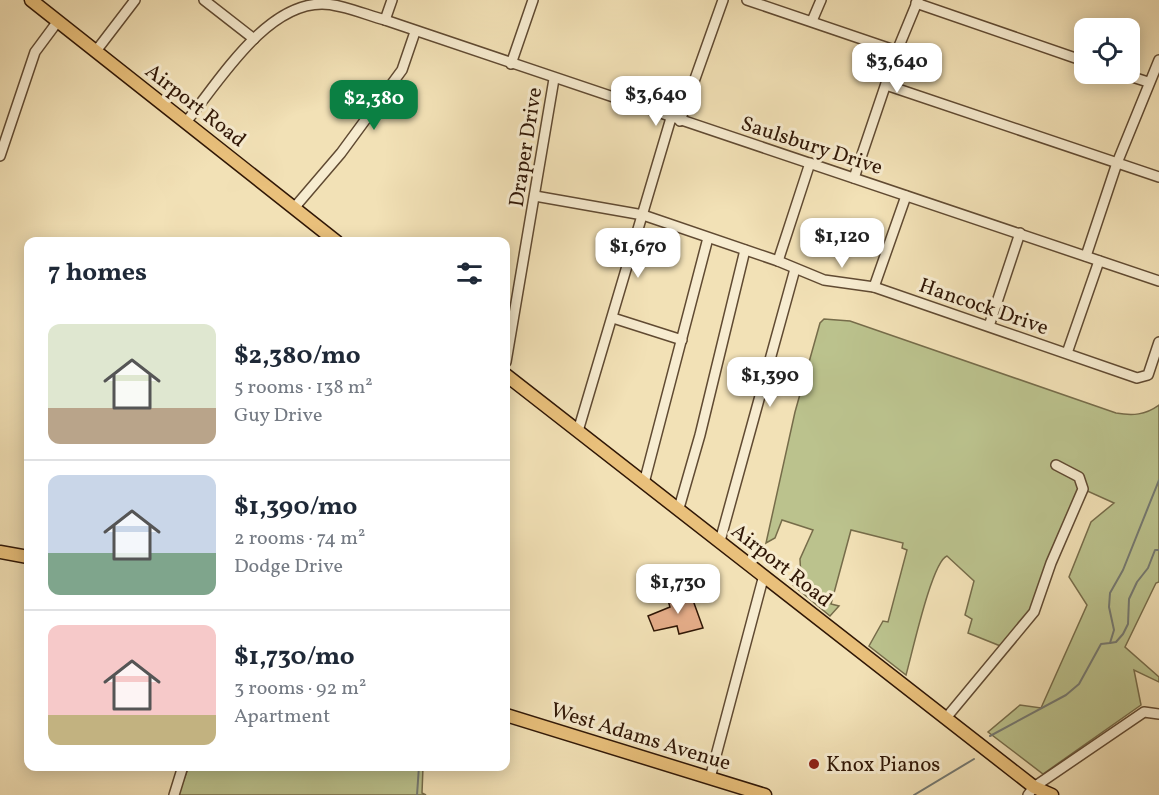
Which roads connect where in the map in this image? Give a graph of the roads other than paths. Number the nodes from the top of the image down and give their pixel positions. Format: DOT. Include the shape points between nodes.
graph roads {
  1 [pos="31,0"];
  2 [pos="135,0"];
  3 [pos="204,0"];
  4 [pos="392,0"];
  5 [pos="533,0"];
  6 [pos="723,0"];
  7 [pos="747,0"];
  8 [pos="821,0"];
  9 [pos="917,2"];
  10 [pos="294,4"];
  11 [pos="385,20"];
  12 [pos="58,21"];
  13 [pos="812,21"];
  14 [pos="415,32"];
  15 [pos="254,39"];
  16 [pos="96,51"];
  17 [pos="897,51"];
  18 [pos="1074,57"];
  19 [pos="1159,60"];
  20 [pos="512,64"];
  21 [pos="554,79"];
  22 [pos="1140,79"];
  23 [pos="1148,82"];
  24 [pos="886,86"];
  25 [pos="676,119"];
  26 [pos="186,122"];
  27 [pos="0,156"];
  28 [pos="810,163"];
  29 [pos="1117,163"];
  30 [pos="1159,177"];
  31 [pos="854,178"];
  32 [pos="535,196"];
  33 [pos="906,196"];
  34 [pos="294,208"];
  35 [pos="643,215"];
  36 [pos="1020,233"];
  37 [pos="331,237"];
  38 [pos="708,238"];
  39 [pos="745,250"];
  40 [pos="1086,256"];
  41 [pos="778,261"];
  42 [pos="1099,261"];
  43 [pos="795,269"];
  44 [pos="1159,281"];
  45 [pos="874,287"];
  46 [pos="613,318"];
  47 [pos="989,326"];
  48 [pos="510,339"];
  49 [pos="682,340"];
  50 [pos="1159,342"];
  51 [pos="1067,353"];
  52 [pos="510,378"];
  53 [pos="578,431"];
  54 [pos="1056,465"];
  55 [pos="644,483"];
  56 [pos="679,508"];
  57 [pos="720,541"];
  58 [pos="0,552"];
  59 [pos="24,556"];
  60 [pos="764,575"];
  61 [pos="1159,714"];
  62 [pos="510,716"];
  63 [pos="946,718"];
  64 [pos="181,771"];
  65 [pos="710,778"];
  66 [pos="1033,792"];
  67 [pos="174,795"];
  68 [pos="765,795"];
  69 [pos="1052,795"];
  1 -- 12 [label="main road, Airport Road"];
  2 -- 16 [label="street"];
  3 -- 15 [label="street"];
  4 -- 11 [label="street"];
  5 -- 20 [label="street"];
  6 -- 25 [label="street"];
  7 -- 13 [label="street"];
  8 -- 13 [label="street"];
  9 -- 17 [label="street"];
  9 -- 18 [label="street"];
  10 -- 11 [label="street, Saulsbury Drive" via="323,4"];
  10 -- 15 [label="street, Saulsbury Drive"];
  11 -- 14 [label="street, Saulsbury Drive"];
  12 -- 16 [label="main road, Airport Road"];
  12 -- 27 [label="street" via="35,52"];
  13 -- 17 [label="street"];
  14 -- 20 [label="street, Saulsbury Drive"];
  14 -- 34 [label="street" via="402,70 341,153"];
  15 -- 26 [label="street, Saulsbury Drive"];
  16 -- 26 [label="main road, Airport Road"];
  17 -- 24 [label="street"];
  19 -- 23 [label="street"];
  20 -- 21 [label="street, Saulsbury Drive"];
  21 -- 25 [label="street, Saulsbury Drive"];
  21 -- 32 [label="street, Draper Drive"];
  22 -- 23 [label="street"];
  23 -- 29 [label="street"];
  24 -- 29 [label="street"];
  24 -- 31 [label="street"];
  25 -- 28 [label="street, Saulsbury Drive"];
  25 -- 35 [label="street"];
  26 -- 34 [label="main road, Airport Road"];
  28 -- 31 [label="street, Saulsbury Drive"];
  28 -- 41 [label="street"];
  29 -- 30 [label="street"];
  29 -- 40 [label="street"];
  31 -- 33 [label="street, Saulsbury Drive"];
  32 -- 35 [label="street, Hancock Drive"];
  32 -- 48 [label="street, Draper Drive"];
  33 -- 36 [label="street, Saulsbury Drive"];
  33 -- 45 [label="street"];
  34 -- 37 [label="main road, Airport Road"];
  35 -- 38 [label="street, Hancock Drive"];
  35 -- 46 [label="street"];
  36 -- 40 [label="street, Saulsbury Drive"];
  36 -- 47 [label="street"];
  38 -- 39 [label="street, Hancock Drive"];
  38 -- 49 [label="street"];
  39 -- 41 [label="street, Hancock Drive"];
  39 -- 56 [label="street"];
  40 -- 42 [label="street, Saulsbury Drive"];
  41 -- 43 [label="street, Hancock Drive"];
  42 -- 44 [label="street, Saulsbury Drive"];
  42 -- 51 [label="street"];
  43 -- 45 [label="street, Hancock Drive" via="824,280"];
  43 -- 57 [label="street"];
  45 -- 47 [label="street, Hancock Drive"];
  46 -- 49 [label="street"];
  46 -- 53 [label="street"];
  47 -- 51 [label="street, Hancock Drive"];
  49 -- 55 [label="street"];
  50 -- 51 [label="street, Hancock Drive" via="1148,375 1143,378"];
  52 -- 53 [label="main road, Airport Road"];
  53 -- 55 [label="main road, Airport Road"];
  54 -- 63 [label="street" via="1079,477 1083,489 1034,612"];
  55 -- 56 [label="main road, Airport Road"];
  56 -- 57 [label="main road, Airport Road"];
  57 -- 60 [label="main road, Airport Road"];
  58 -- 59 [label="main road"];
  60 -- 63 [label="main road, Airport Road"];
  60 -- 65 [label="street"];
  61 -- 66 [label="street" via="1144,712"];
  62 -- 65 [label="main road, West Adams Avenue"];
  63 -- 66 [label="main road, Airport Road"];
  64 -- 67 [label="street"];
  65 -- 68 [label="main road, West Adams Avenue"];
  66 -- 69 [label="main road, Airport Road"];
}
